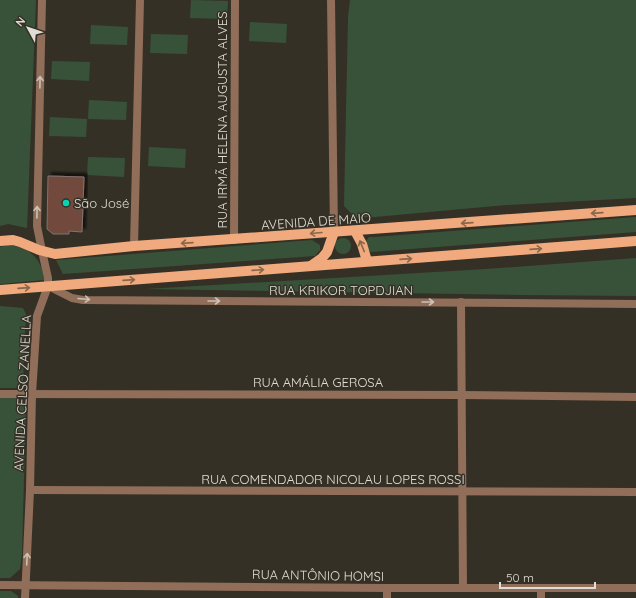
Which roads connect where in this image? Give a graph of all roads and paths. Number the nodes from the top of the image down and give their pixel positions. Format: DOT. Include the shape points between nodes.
graph roads {
  1 [pos="42,0"];
  2 [pos="140,0"];
  3 [pos="235,0"];
  4 [pos="332,0"];
  5 [pos="636,210"];
  6 [pos="355,231"];
  7 [pos="334,232"];
  8 [pos="234,240"];
  9 [pos="636,241"];
  10 [pos="0,242"];
  11 [pos="134,246"];
  12 [pos="42,251"];
  13 [pos="367,262"];
  14 [pos="310,266"];
  15 [pos="48,286"];
  16 [pos="0,290"];
  17 [pos="461,302"];
  18 [pos="636,304"];
  19 [pos="0,394"];
  20 [pos="32,394"];
  21 [pos="462,395"];
  22 [pos="636,398"];
  23 [pos="30,490"];
  24 [pos="462,492"];
  25 [pos="636,492"];
  26 [pos="0,585"];
  27 [pos="25,585"];
  28 [pos="387,588"];
  29 [pos="463,588"];
  30 [pos="541,588"];
  31 [pos="636,588"];
  32 [pos="25,598"];
  33 [pos="386,598"];
  34 [pos="541,598"];
  12 -- 1 [label="street, AVENIDA CELSO ZANELLA, one-way" via="37,226"];
  2 -- 11 [label="street"];
  3 -- 8 [label="street, RUA IRMÃ HELENA AUGUSTA ALVES"];
  4 -- 7 [label="street"];
  5 -- 6 [label="main road, AVENIDA DE MAIO, one-way"];
  6 -- 7 [label="main road, AVENIDA DE MAIO"];
  13 -- 6 [label="main road, one-way"];
  7 -- 8 [label="main road, AVENIDA DE MAIO, one-way"];
  7 -- 14 [label="main road" via="327,252"];
  8 -- 11 [label="main road, AVENIDA DE MAIO, one-way"];
  13 -- 9 [label="main road, one-way"];
  10 -- 12 [label="main road, AVENIDA DE MAIO" via="13,240"];
  11 -- 12 [label="main road, AVENIDA DE MAIO" via="55,254"];
  12 -- 15 [label="street, AVENIDA CELSO ZANELLA"];
  13 -- 14 [label="main road"];
  15 -- 14 [label="main road, one-way"];
  16 -- 15 [label="main road, one-way"];
  15 -- 17 [label="street, RUA KRIKOR TOPDJIAN, one-way" via="72,298 83,300"];
  15 -- 20 [label="street, AVENIDA CELSO ZANELLA" via="36,316"];
  17 -- 18 [label="street, RUA KRIKOR TOPDJIAN"];
  17 -- 21 [label="street"];
  19 -- 20 [label="street, RUA AMÁLIA GEROSA"];
  20 -- 21 [label="street, RUA AMÁLIA GEROSA"];
  20 -- 23 [label="street, AVENIDA CELSO ZANELLA"];
  21 -- 22 [label="street, RUA AMÁLIA GEROSA"];
  21 -- 24 [label="street"];
  23 -- 24 [label="street, RUA COMENDADOR NICOLAU LOPES ROSSI"];
  27 -- 23 [label="street, AVENIDA CELSO ZANELLA, one-way"];
  24 -- 25 [label="street, RUA COMENDADOR NICOLAU LOPES ROSSI"];
  24 -- 29 [label="street"];
  26 -- 27 [label="street, RUA ANTÔNIO HOMSI"];
  27 -- 28 [label="street, RUA ANTÔNIO HOMSI"];
  27 -- 32 [label="street, AVENIDA CELSO ZANELLA"];
  28 -- 29 [label="street, RUA ANTÔNIO HOMSI"];
  28 -- 33 [label="street"];
  29 -- 30 [label="street, RUA ANTÔNIO HOMSI"];
  30 -- 31 [label="street, RUA ANTÔNIO HOMSI"];
  30 -- 34 [label="street"];
}
